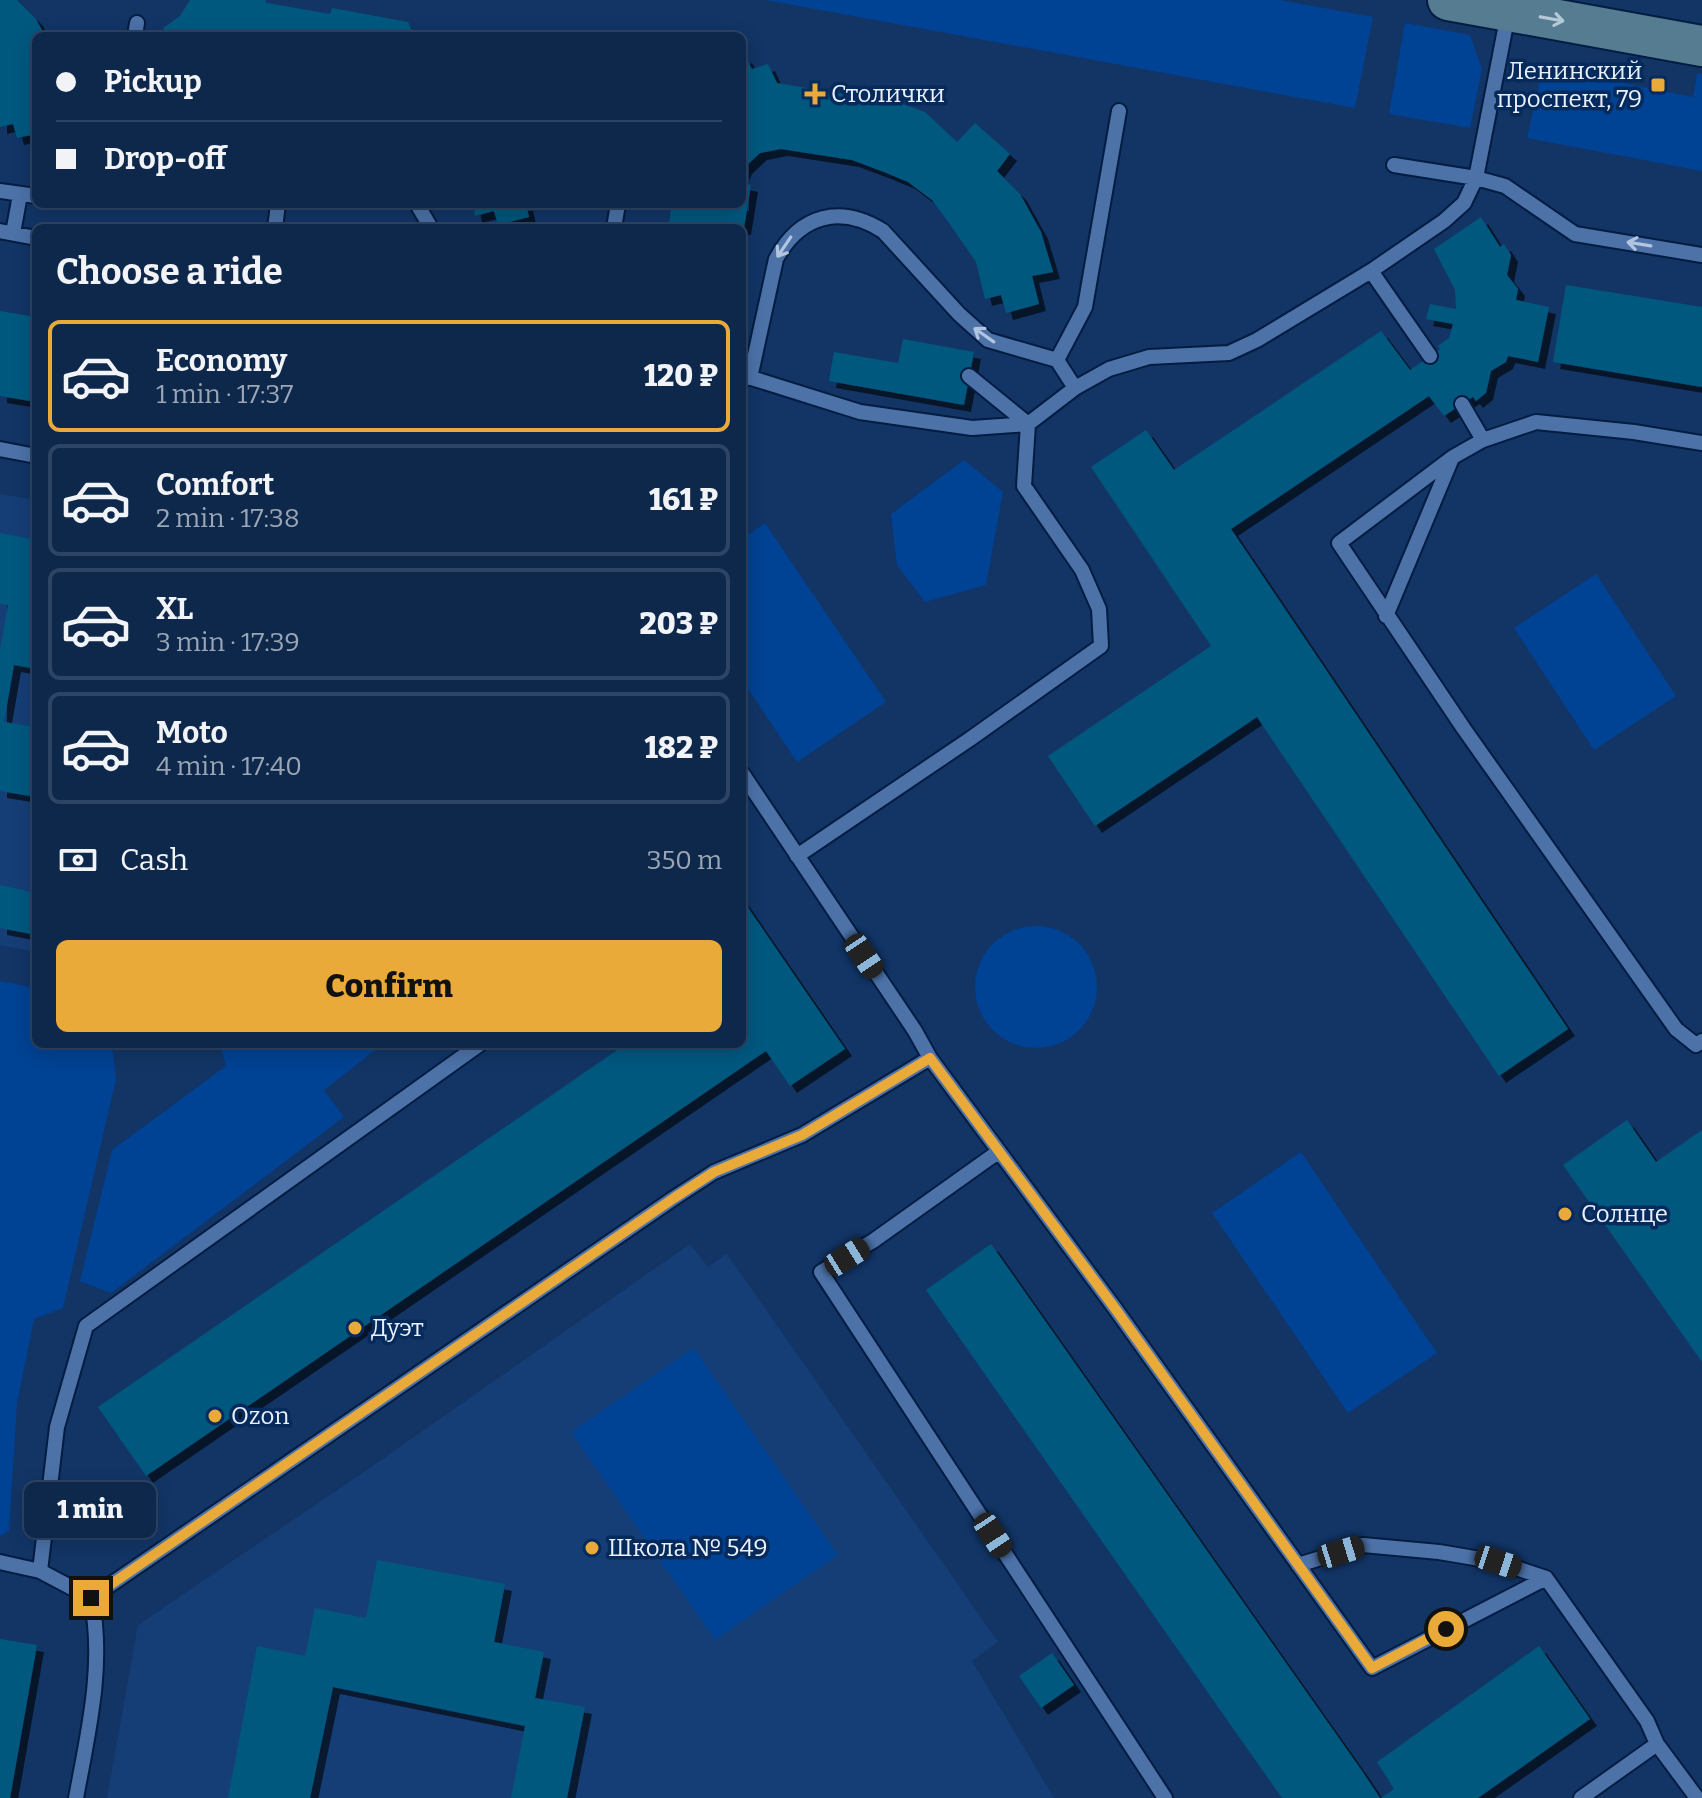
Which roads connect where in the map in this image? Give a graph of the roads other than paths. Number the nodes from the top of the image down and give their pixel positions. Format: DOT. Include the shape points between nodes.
graph roads {
  1 [pos="1448,0"];
  2 [pos="1508,11"];
  3 [pos="1702,46"];
  4 [pos="1119,111"];
  5 [pos="1394,165"];
  6 [pos="1476,178"];
  7 [pos="0,191"];
  8 [pos="20,195"];
  9 [pos="32,196"];
  10 [pos="6,232"];
  11 [pos="32,237"];
  12 [pos="1702,255"];
  13 [pos="1371,271"];
  14 [pos="1430,356"];
  15 [pos="1057,360"];
  16 [pos="969,376"];
  17 [pos="746,377"];
  18 [pos="1075,388"];
  19 [pos="1462,404"];
  20 [pos="1028,424"];
  21 [pos="1483,440"];
  22 [pos="1702,443"];
  23 [pos="0,449"];
  24 [pos="32,455"];
  25 [pos="1453,457"];
  26 [pos="1386,616"];
  27 [pos="746,779"];
  28 [pos="797,856"];
  29 [pos="1702,1041"];
  30 [pos="474,1048"];
  31 [pos="930,1058"];
  32 [pos="998,1152"];
  33 [pos="0,1562"];
  34 [pos="1298,1565"];
  35 [pos="40,1571"];
  36 [pos="1546,1578"];
  37 [pos="91,1598"];
  38 [pos="1657,1744"];
  39 [pos="76,1798"];
  40 [pos="1165,1798"];
  41 [pos="1581,1798"];
  42 [pos="1697,1798"];
  1 -- 2 [label="main road"];
  2 -- 3 [label="main road, one-way"];
  2 -- 6 [label="lane"];
  4 -- 15 [label="lane" via="1085,307"];
  5 -- 6 [label="lane"];
  12 -- 6 [label="lane, one-way" via="1575,234 1505,186"];
  6 -- 13 [label="lane" via="1464,203 1444,221"];
  7 -- 8 [label="lane"];
  8 -- 9 [label="lane"];
  8 -- 10 [label="lane"];
  10 -- 11 [label="lane"];
  13 -- 14 [label="lane"];
  13 -- 18 [label="lane" via="1229,353 1149,357 1109,369"];
  15 -- 17 [label="lane, one-way" via="988,340 883,231 867,221 832,216 798,230 776,259"];
  15 -- 18 [label="lane"];
  16 -- 20 [label="lane"];
  17 -- 20 [label="lane" via="860,412 972,428"];
  18 -- 20 [label="lane"];
  19 -- 21 [label="lane"];
  20 -- 28 [label="lane" via="1024,486 1082,570 1099,609 1101,646"];
  21 -- 22 [label="lane" via="1536,422"];
  21 -- 25 [label="lane"];
  23 -- 24 [label="lane"];
  25 -- 26 [label="lane"];
  25 -- 26 [label="lane" via="1339,543"];
  26 -- 29 [label="lane" via="1676,1029 1696,1045"];
  27 -- 28 [label="lane"];
  28 -- 31 [label="lane"];
  30 -- 35 [label="lane" via="86,1326 57,1427"];
  31 -- 32 [label="lane"];
  31 -- 37 [label="lane" via="802,1135 714,1172"];
  32 -- 34 [label="lane"];
  32 -- 40 [label="lane" via="821,1272"];
  33 -- 35 [label="lane"];
  34 -- 36 [label="lane" via="1363,1545 1498,1562"];
  34 -- 36 [label="lane" via="1372,1668"];
  35 -- 37 [label="lane"];
  36 -- 38 [label="lane" via="1647,1721"];
  37 -- 39 [label="lane" via="98,1627 95,1668"];
  38 -- 41 [label="lane"];
  38 -- 42 [label="lane"];
}
